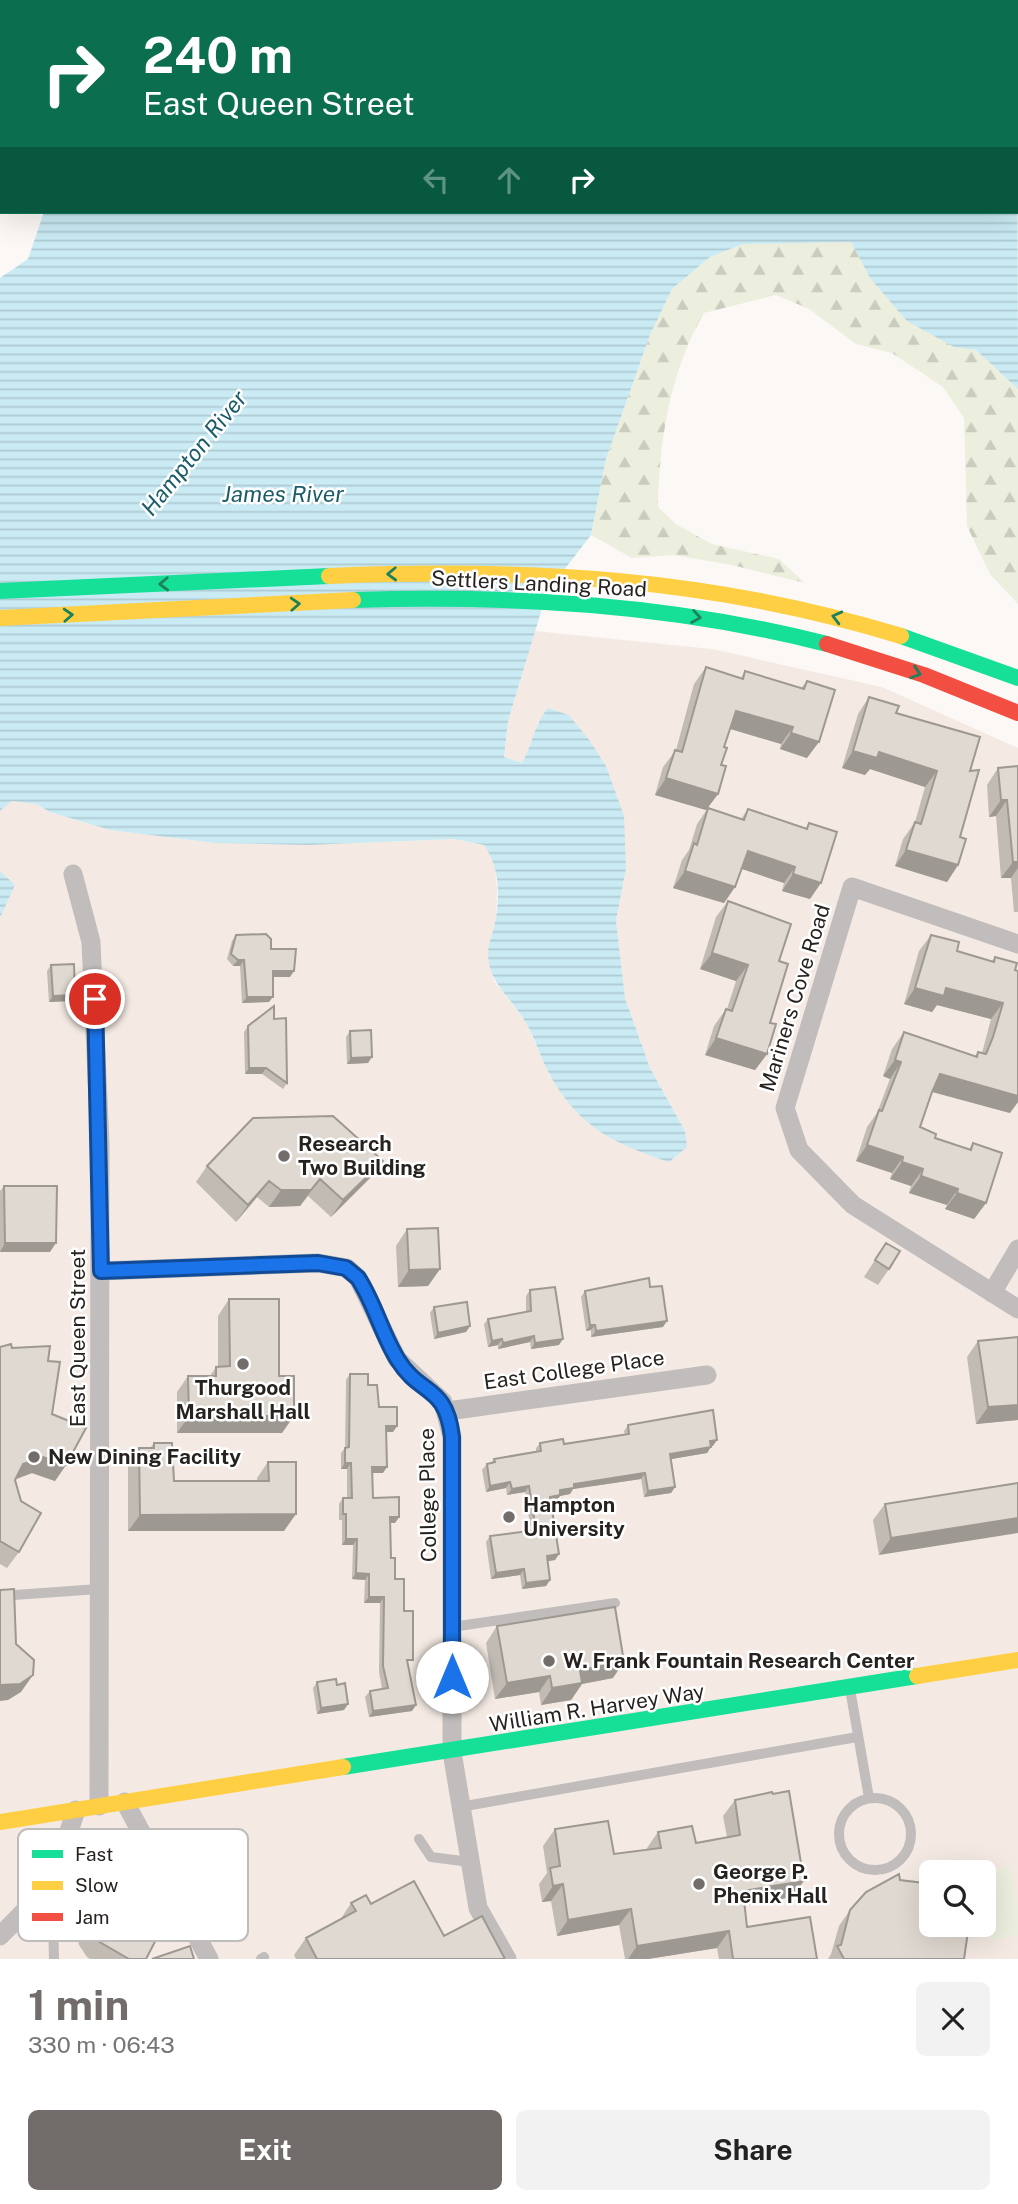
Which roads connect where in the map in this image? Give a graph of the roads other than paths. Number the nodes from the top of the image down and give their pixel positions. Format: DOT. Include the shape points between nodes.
graph roads {
  1 [pos="0,591"];
  2 [pos="0,618"];
  3 [pos="1018,678"];
  4 [pos="1018,713"];
  5 [pos="73,874"];
  6 [pos="1018,944"];
  7 [pos="1018,1249"];
  8 [pos="101,1271"];
  9 [pos="992,1293"];
  10 [pos="1018,1309"];
  11 [pos="707,1375"];
  12 [pos="447,1411"];
  13 [pos="99,1589"];
  14 [pos="0,1596"];
  15 [pos="615,1603"];
  16 [pos="452,1627"];
  17 [pos="1018,1660"];
  18 [pos="850,1688"];
  19 [pos="857,1737"];
  20 [pos="452,1752"];
  21 [pos="869,1798"];
  22 [pos="125,1802"];
  23 [pos="99,1806"];
  24 [pos="460,1807"];
  25 [pos="76,1810"];
  26 [pos="0,1822"];
  27 [pos="70,1829"];
  28 [pos="139,1829"];
  29 [pos="419,1839"];
  30 [pos="470,1862"];
  31 [pos="18,1918"];
  32 [pos="0,1936"];
  33 [pos="54,1941"];
  34 [pos="199,1941"];
  35 [pos="54,1959"];
  36 [pos="209,1959"];
  37 [pos="507,1959"];
  3 -- 1 [label="main road, Settlers Landing Road, one-way" via="830,615 736,594 631,581 522,572 450,572"];
  2 -- 4 [label="main road, Settlers Landing Road, one-way" via="419,599 629,606 803,639 938,680"];
  5 -- 8 [label="street, East Queen Street" via="86,913 94,974"];
  6 -- 9 [label="street, Mariners Cove Road" via="852,887 785,1108 799,1150 853,1205"];
  7 -- 9 [label="street"];
  8 -- 12 [label="street, College Place" via="318,1263 346,1268 366,1291 397,1359 437,1395"];
  8 -- 13 [label="street, East Queen Street"];
  9 -- 10 [label="street, Mariners Cove Road"];
  11 -- 12 [label="street, East College Place"];
  12 -- 16 [label="street, College Place" via="452,1437"];
  13 -- 14 [label="lane"];
  13 -- 23 [label="street, East Queen Street"];
  15 -- 16 [label="lane"];
  16 -- 20 [label="street, College Place"];
  17 -- 18 [label="main road, William R. Harvey Way"];
  18 -- 19 [label="lane"];
  18 -- 20 [label="main road, William R. Harvey Way"];
  19 -- 21 [label="lane"];
  19 -- 24 [label="lane"];
  20 -- 22 [label="main road, William R. Harvey Way"];
  20 -- 24 [label="street, College Place"];
  21 -- 21 [label="lane" via="891,1801 911,1826 909,1848 886,1869 856,1866 841,1850 838,1839 842,1817 858,1801"];
  22 -- 23 [label="main road, William R. Harvey Way"];
  22 -- 28 [label="street"];
  23 -- 25 [label="main road, William R. Harvey Way"];
  24 -- 30 [label="street, College Place"];
  25 -- 26 [label="main road, William R. Harvey Way"];
  25 -- 27 [label="street"];
  29 -- 30 [label="lane" via="431,1857"];
  30 -- 37 [label="street, College Place" via="478,1908"];
  31 -- 32 [label="street"];
  33 -- 35 [label="lane"];
  34 -- 36 [label="street"];
}
